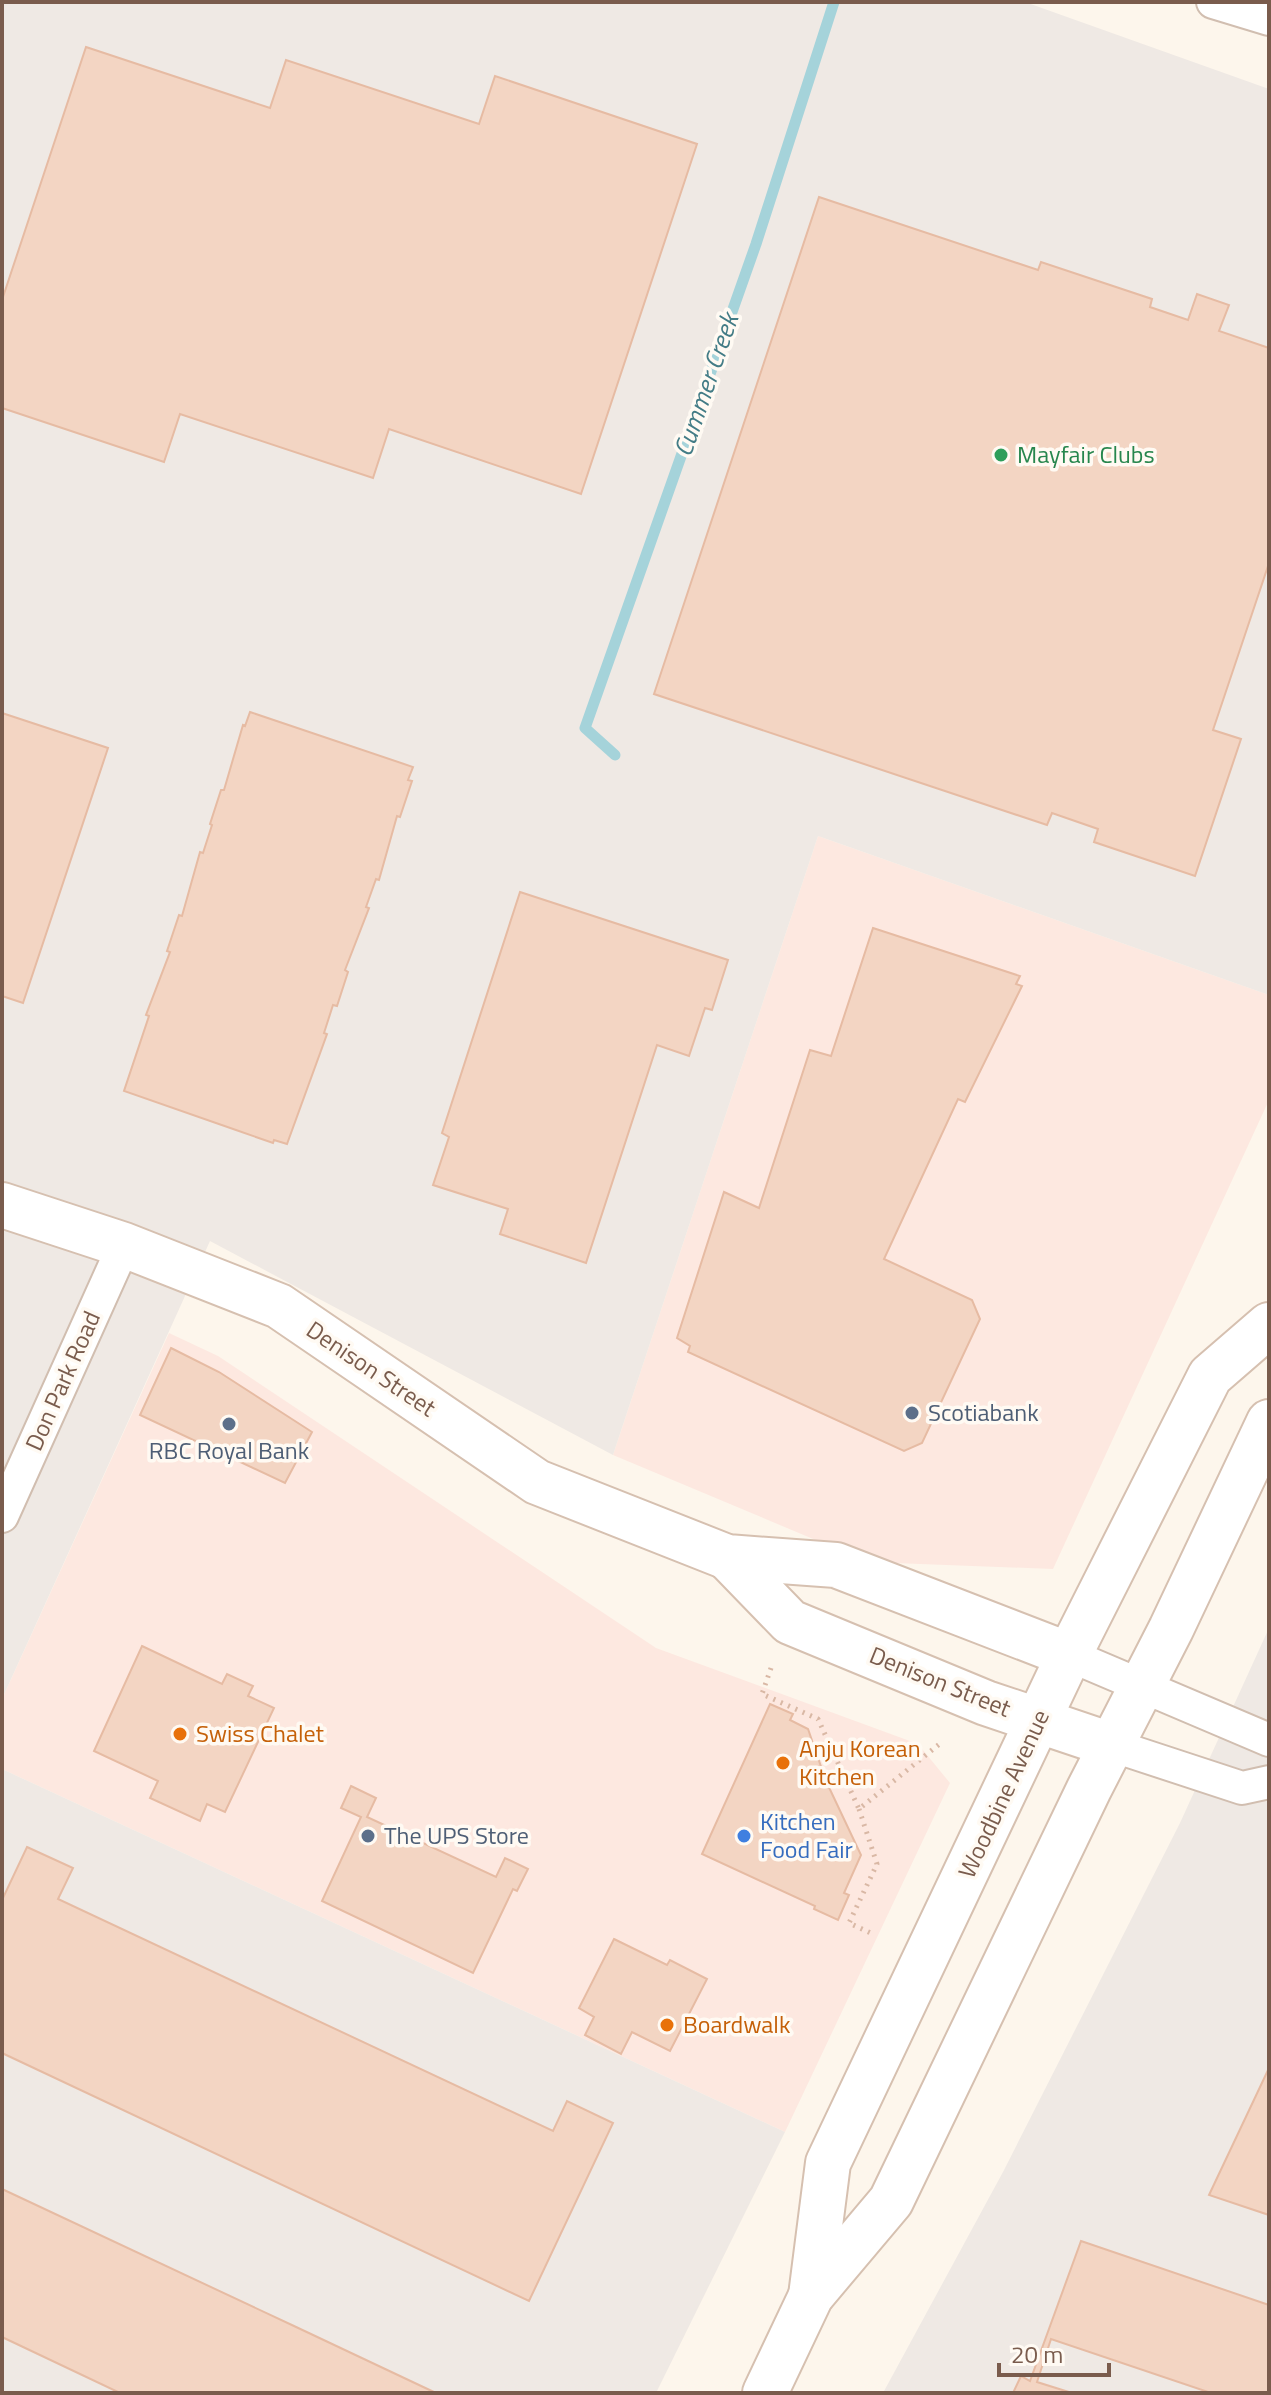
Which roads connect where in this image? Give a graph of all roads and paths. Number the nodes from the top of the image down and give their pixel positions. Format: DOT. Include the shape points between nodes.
graph roads {
  1 [pos="1213,2"];
  2 [pos="1269,19"];
  3 [pos="2,1205"];
  4 [pos="124,1245"];
  5 [pos="1269,1325"];
  6 [pos="1269,1422"];
  7 [pos="2,1516"];
  8 [pos="727,1557"];
  9 [pos="1069,1655"];
  10 [pos="771,1668"];
  11 [pos="1142,1687"];
  12 [pos="1038,1721"];
  13 [pos="1269,1740"];
  14 [pos="942,1742"];
  15 [pos="1111,1745"];
  16 [pos="1269,1782"];
  17 [pos="859,1809"];
  18 [pos="875,1935"];
  19 [pos="811,2296"];
  20 [pos="765,2393"];
  1 -- 2 [label="street"];
  3 -- 4 [label="main road, Denison Street"];
  4 -- 7 [label="street, Don Park Road"];
  4 -- 8 [label="main road, Denison Street" via="279,1306 537,1482"];
  5 -- 9 [label="main road, Woodbine Avenue" via="1210,1376"];
  6 -- 11 [label="main road, Woodbine Avenue"];
  8 -- 9 [label="main road, Denison Street" via="836,1565"];
  8 -- 12 [label="main road, Denison Street" via="790,1622"];
  9 -- 11 [label="street, Denison Street"];
  9 -- 12 [label="main road, Woodbine Avenue"];
  10 -- 17 [label="path" via="762,1694 818,1719"];
  11 -- 13 [label="street, Denison Street"];
  11 -- 15 [label="main road, Woodbine Avenue"];
  12 -- 15 [label="main road, Denison Street"];
  12 -- 19 [label="main road, Woodbine Avenue" via="828,2163"];
  14 -- 17 [label="path"];
  15 -- 16 [label="street, Denison Street" via="1242,1788"];
  15 -- 19 [label="main road, Woodbine Avenue" via="891,2201"];
  17 -- 18 [label="path" via="877,1864 849,1923"];
  19 -- 20 [label="main road, Woodbine Avenue"];
}
